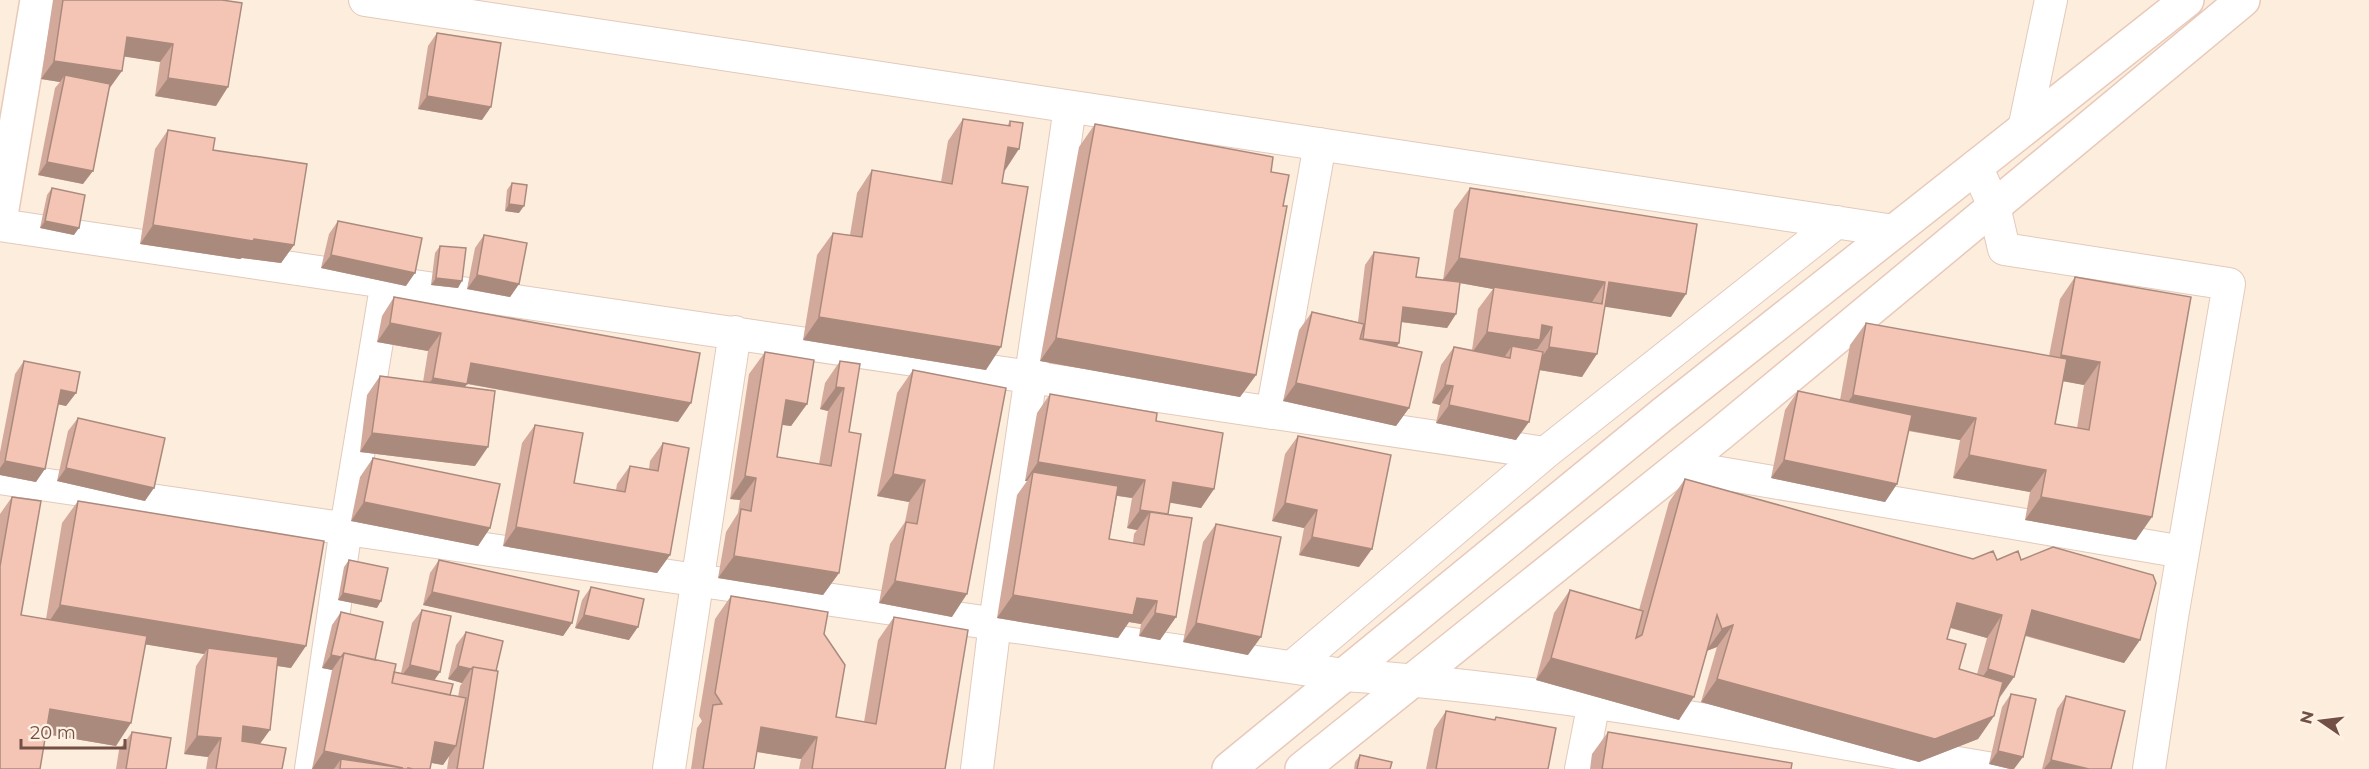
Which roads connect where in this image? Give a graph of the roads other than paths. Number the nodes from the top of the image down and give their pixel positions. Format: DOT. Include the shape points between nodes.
graph roads {
  1 [pos="37,0"];
  2 [pos="365,0"];
  3 [pos="2051,0"];
  4 [pos="2187,0"];
  5 [pos="2243,0"];
  6 [pos="1070,107"];
  7 [pos="2024,129"];
  8 [pos="1320,144"];
  9 [pos="1977,166"];
  10 [pos="1995,206"];
  11 [pos="0,221"];
  12 [pos="1837,222"];
  13 [pos="0,225"];
  14 [pos="1894,231"];
  15 [pos="387,281"];
  16 [pos="735,332"];
  17 [pos="1031,377"];
  18 [pos="1272,413"];
  19 [pos="1545,453"];
  20 [pos="1679,466"];
  21 [pos="0,478"];
  22 [pos="346,528"];
  23 [pos="2183,552"];
  24 [pos="699,579"];
  25 [pos="995,623"];
  26 [pos="1292,667"];
  27 [pos="1344,675"];
  28 [pos="1413,680"];
  29 [pos="1594,702"];
  30 [pos="311,769"];
  31 [pos="669,769"];
  32 [pos="977,769"];
  33 [pos="1229,769"];
  34 [pos="1302,769"];
  35 [pos="1581,769"];
  36 [pos="1993,769"];
  37 [pos="2149,769"];
  1 -- 11 [label="main road"];
  2 -- 6 [label="street"];
  3 -- 7 [label="street"];
  4 -- 7 [label="main road"];
  5 -- 10 [label="main road"];
  6 -- 8 [label="street"];
  6 -- 17 [label="street"];
  7 -- 9 [label="main road"];
  8 -- 12 [label="street"];
  8 -- 18 [label="street"];
  9 -- 10 [label="street"];
  9 -- 14 [label="main road"];
  10 -- 20 [label="main road"];
  10 -- 23 [label="street" via="2004,249 2229,284"];
  12 -- 14 [label="street"];
  12 -- 19 [label="street"];
  13 -- 15 [label="street"];
  14 -- 27 [label="main road"];
  15 -- 16 [label="street"];
  15 -- 22 [label="street"];
  16 -- 17 [label="street"];
  16 -- 24 [label="street"];
  17 -- 18 [label="street"];
  17 -- 25 [label="street"];
  18 -- 19 [label="street"];
  19 -- 26 [label="street"];
  20 -- 23 [label="street"];
  20 -- 28 [label="main road"];
  21 -- 22 [label="street"];
  22 -- 24 [label="street"];
  22 -- 30 [label="street"];
  23 -- 37 [label="street"];
  24 -- 25 [label="street"];
  24 -- 31 [label="street"];
  25 -- 26 [label="street"];
  25 -- 32 [label="street"];
  26 -- 27 [label="street"];
  27 -- 28 [label="street"];
  27 -- 33 [label="main road"];
  28 -- 29 [label="street"];
  28 -- 34 [label="main road"];
  29 -- 35 [label="street"];
  29 -- 36 [label="street"];
}
